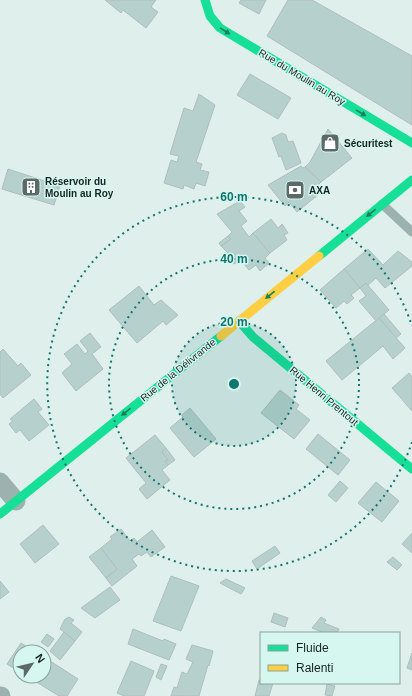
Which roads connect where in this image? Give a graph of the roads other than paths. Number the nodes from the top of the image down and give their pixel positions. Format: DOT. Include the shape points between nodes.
graph roads {
  1 [pos="205,0"];
  2 [pos="412,143"];
  3 [pos="412,180"];
  4 [pos="382,204"];
  5 [pos="412,232"];
  6 [pos="239,320"];
  7 [pos="412,469"];
  8 [pos="0,482"];
  9 [pos="16,501"];
  10 [pos="0,514"];
  1 -- 2 [label="main road, Rue du Moulin au Roy, one-way" via="208,12 220,28"];
  3 -- 4 [label="main road, Rue de la Délivrande"];
  4 -- 5 [label="lane"];
  4 -- 6 [label="main road, Rue de la Délivrande, one-way"];
  6 -- 7 [label="main road, Rue Henri Prentout" via="253,337"];
  6 -- 9 [label="main road, Rue de la Délivrande, one-way"];
  8 -- 9 [label="street"];
  9 -- 10 [label="main road, Rue de la Délivrande"];
}
